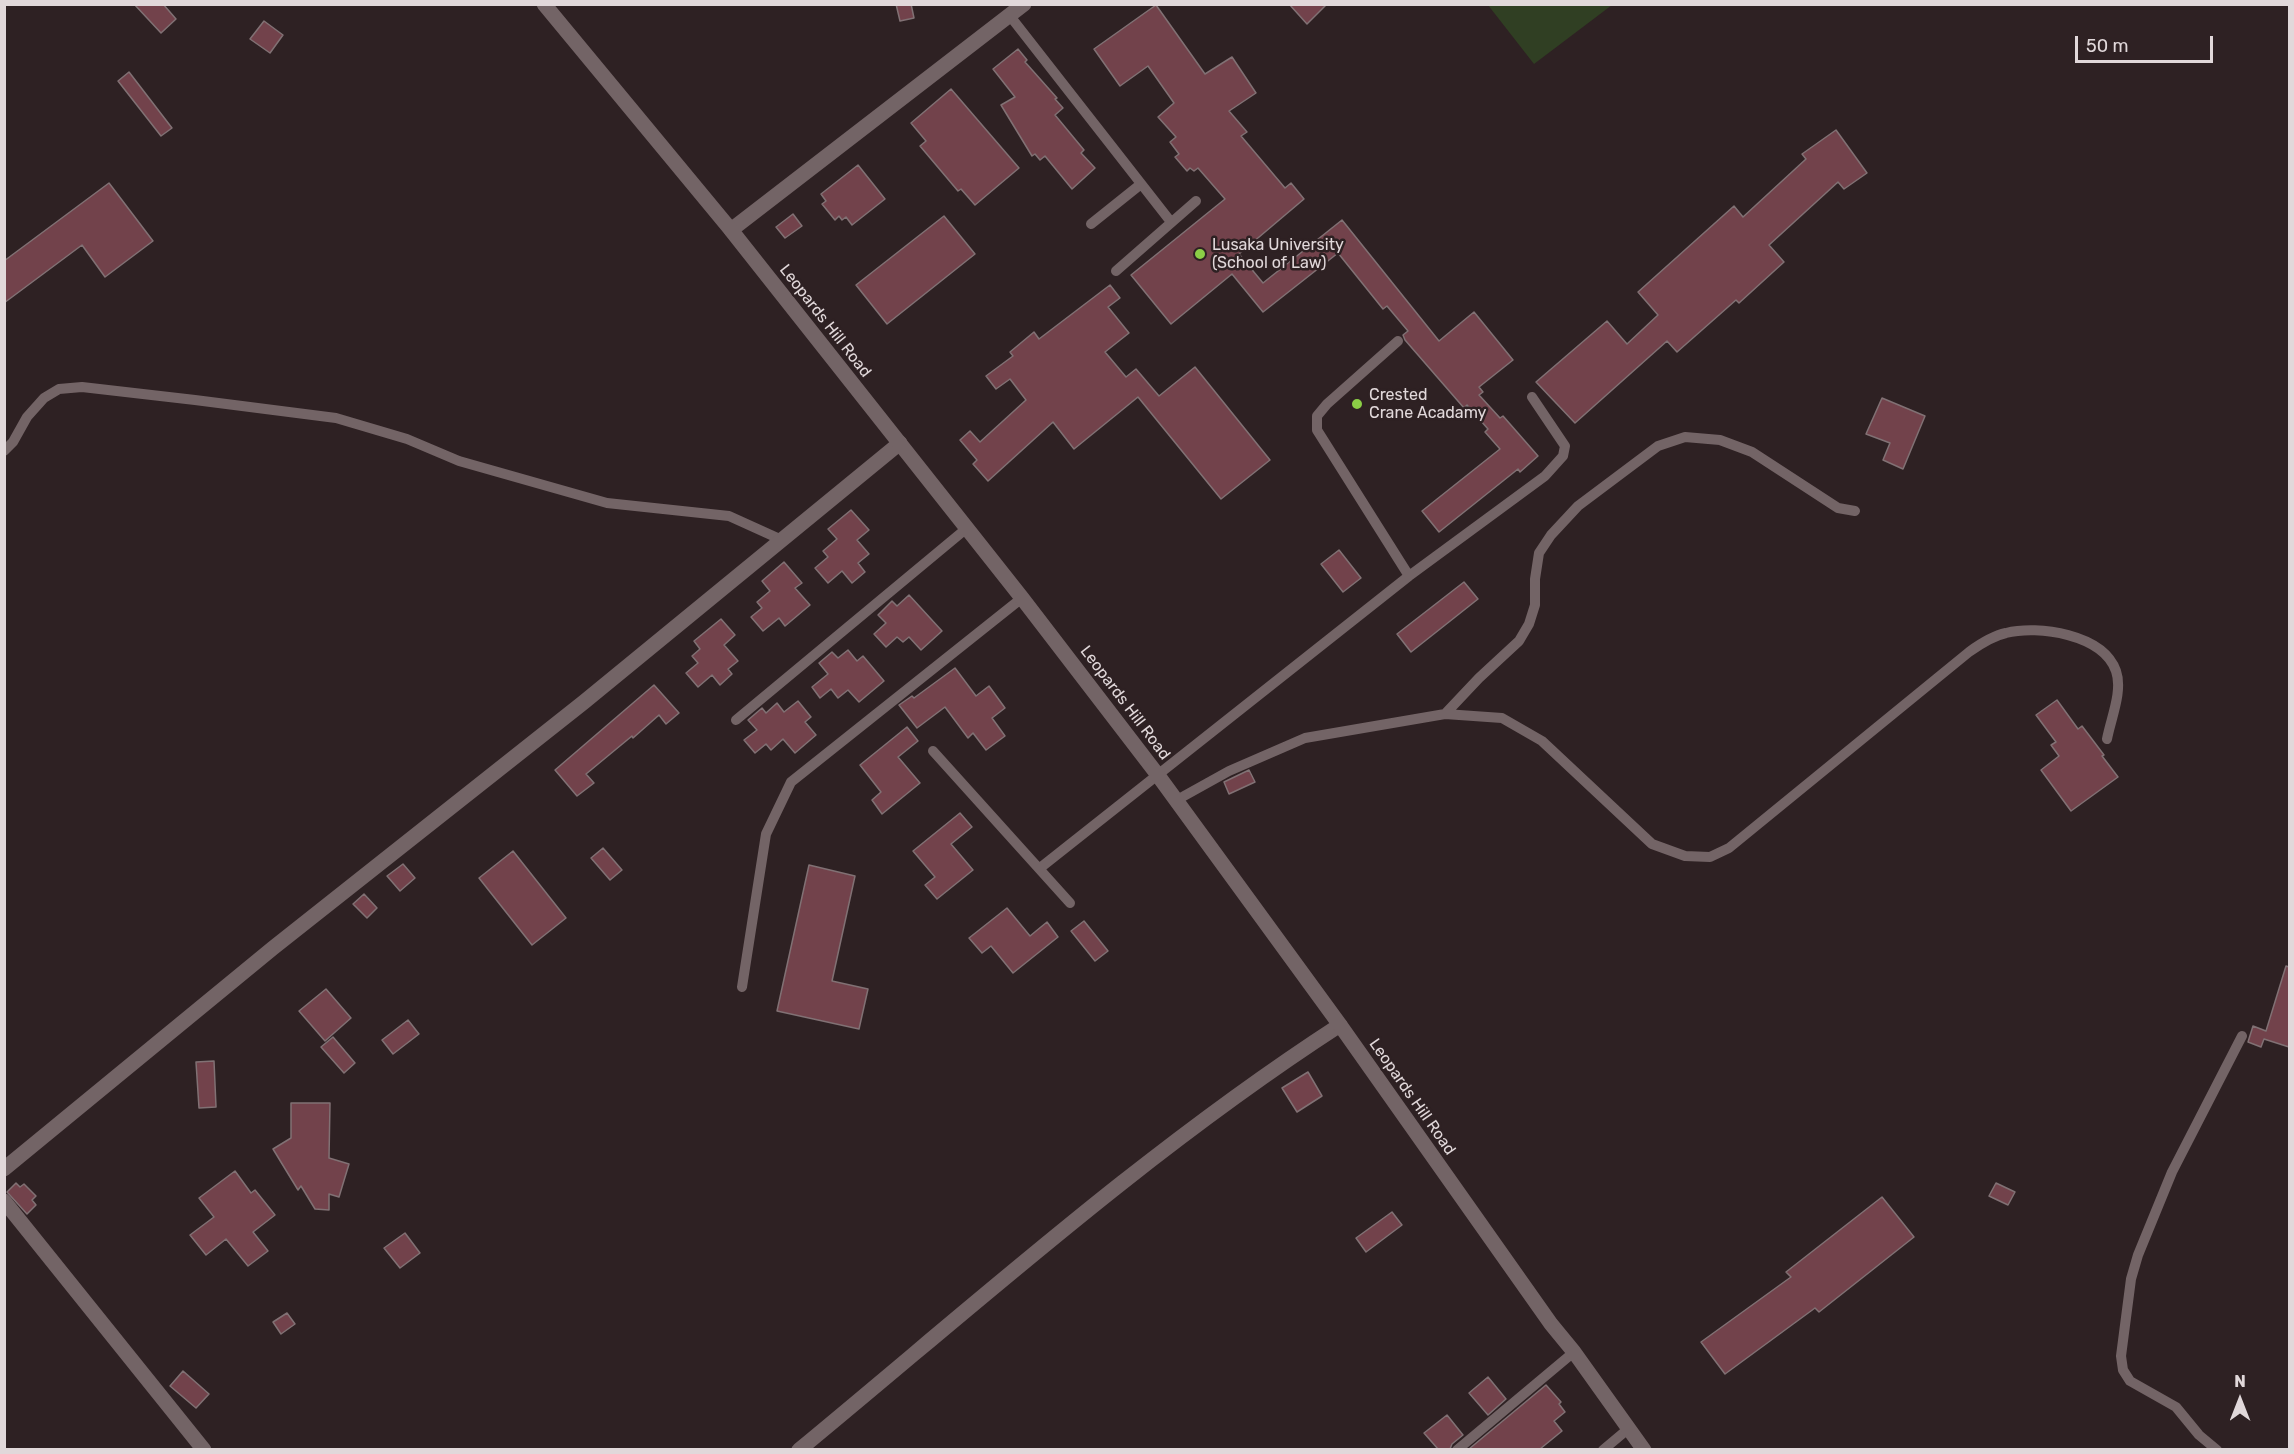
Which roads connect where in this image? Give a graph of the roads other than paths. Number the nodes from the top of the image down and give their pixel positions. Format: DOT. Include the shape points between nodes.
graph roads {
  1 [pos="544,4"];
  2 [pos="1024,4"];
  3 [pos="1010,16"];
  4 [pos="1141,184"];
  5 [pos="1196,201"];
  6 [pos="1172,222"];
  7 [pos="1091,224"];
  8 [pos="731,230"];
  9 [pos="1116,271"];
  10 [pos="1398,341"];
  11 [pos="1532,397"];
  12 [pos="900,443"];
  13 [pos="4,451"];
  14 [pos="1855,511"];
  15 [pos="967,528"];
  16 [pos="782,540"];
  17 [pos="1409,576"];
  18 [pos="1022,598"];
  19 [pos="1445,714"];
  20 [pos="736,720"];
  21 [pos="2107,739"];
  22 [pos="933,751"];
  23 [pos="1157,774"];
  24 [pos="1175,801"];
  25 [pos="1040,868"];
  26 [pos="1070,903"];
  27 [pos="742,987"];
  28 [pos="1340,1025"];
  29 [pos="2242,1036"];
  30 [pos="4,1169"];
  31 [pos="4,1201"];
  32 [pos="1574,1352"];
  33 [pos="1628,1429"];
  34 [pos="204,1449"];
  35 [pos="799,1449"];
  36 [pos="1456,1449"];
  37 [pos="1603,1449"];
  38 [pos="1644,1449"];
  39 [pos="2217,1449"];
  1 -- 8 [label="street, Leopards Hill Road"];
  2 -- 3 [label="street"];
  3 -- 4 [label="lane"];
  3 -- 8 [label="street"];
  4 -- 6 [label="lane"];
  4 -- 7 [label="lane"];
  5 -- 6 [label="lane"];
  6 -- 9 [label="lane"];
  8 -- 12 [label="street, Leopards Hill Road"];
  10 -- 17 [label="lane" via="1327,404 1317,416 1317,430"];
  11 -- 17 [label="lane" via="1565,446 1563,456 1545,476"];
  12 -- 15 [label="street, Leopards Hill Road"];
  12 -- 16 [label="street"];
  13 -- 16 [label="lane" via="27,417 59,388 150,394 336,418 407,439 459,461 607,503 729,516"];
  14 -- 19 [label="lane" via="1838,508 1752,452 1720,440 1685,437 1658,446 1578,506 1551,535 1539,553 1535,605 1519,641"];
  15 -- 18 [label="street, Leopards Hill Road"];
  15 -- 20 [label="lane"];
  16 -- 30 [label="street"];
  17 -- 23 [label="lane"];
  18 -- 23 [label="street, Leopards Hill Road"];
  18 -- 27 [label="lane" via="791,782 766,834"];
  19 -- 21 [label="lane" via="1502,718 1518,726 1542,741 1652,844 1685,856 1710,857 1728,848 1969,652 2004,633 2069,634 2097,646 2115,669 2118,681"];
  19 -- 24 [label="lane" via="1305,738 1229,771"];
  22 -- 25 [label="lane"];
  23 -- 24 [label="street, Leopards Hill Road"];
  23 -- 25 [label="lane"];
  24 -- 28 [label="street, Leopards Hill Road"];
  25 -- 26 [label="lane"];
  28 -- 32 [label="street, Leopards Hill Road"];
  28 -- 35 [label="street" via="1173,1143"];
  29 -- 39 [label="lane" via="2172,1172 2138,1255 2121,1356 2130,1381 2176,1407 2199,1435"];
  31 -- 34 [label="street"];
  32 -- 33 [label="street, Leopards Hill Road"];
  32 -- 36 [label="lane"];
  33 -- 37 [label="lane"];
  33 -- 38 [label="street, Leopards Hill Road"];
}
